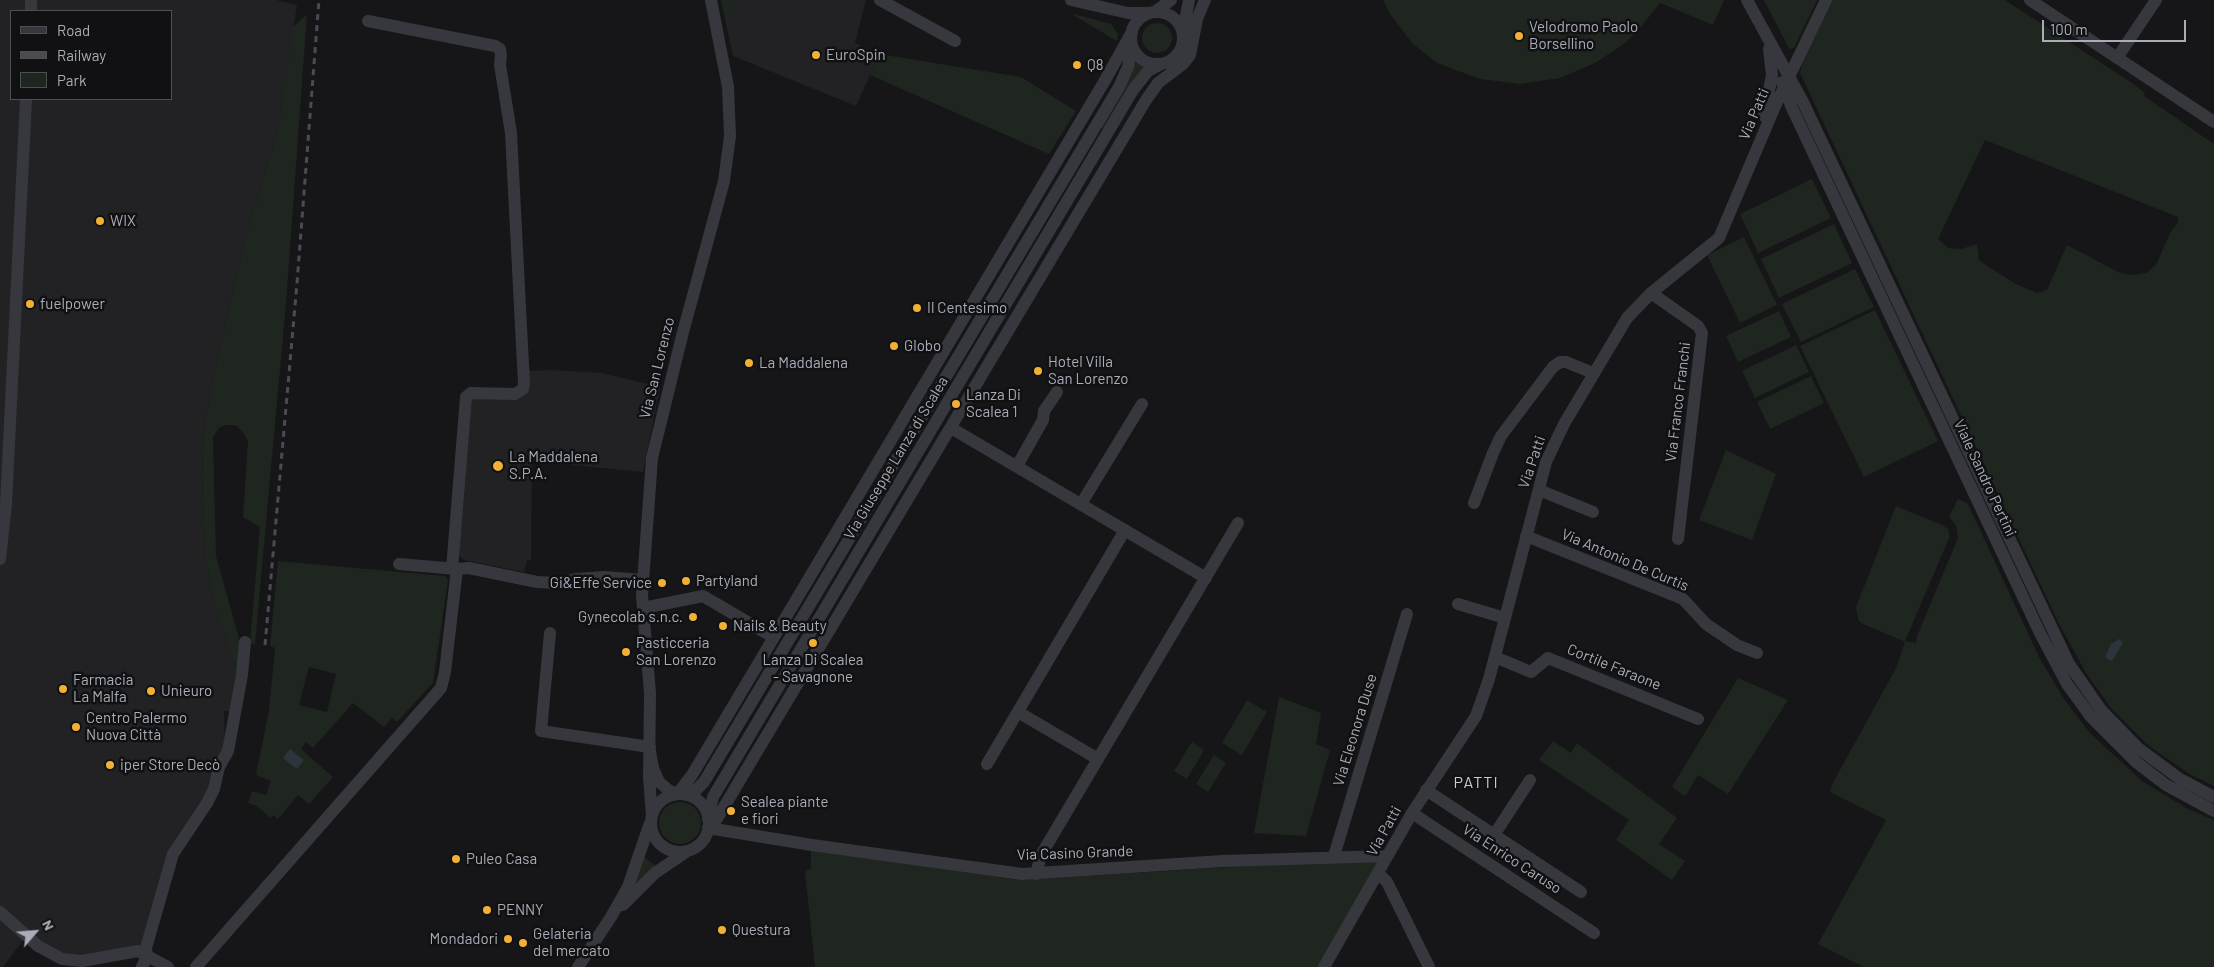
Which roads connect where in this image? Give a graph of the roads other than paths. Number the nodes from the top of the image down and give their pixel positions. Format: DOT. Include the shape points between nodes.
graph roads {
  1 [pos="711,0"];
  2 [pos="880,0"];
  3 [pos="1071,0"];
  4 [pos="1171,0"];
  5 [pos="1189,0"];
  6 [pos="1205,0"];
  7 [pos="1747,0"];
  8 [pos="1826,0"];
  9 [pos="2030,0"];
  10 [pos="2156,0"];
  11 [pos="1083,4"];
  12 [pos="1152,12"];
  13 [pos="368,21"];
  14 [pos="1183,33"];
  15 [pos="1131,38"];
  16 [pos="1767,41"];
  17 [pos="954,42"];
  18 [pos="2117,58"];
  19 [pos="1160,64"];
  20 [pos="1786,81"];
  21 [pos="26,100"];
  22 [pos="1798,105"];
  23 [pos="1118,116"];
  24 [pos="2212,117"];
  25 [pos="1067,145"];
  26 [pos="1102,174"];
  27 [pos="1741,187"];
  28 [pos="1055,194"];
  29 [pos="1651,293"];
  30 [pos="1593,373"];
  31 [pos="1057,392"];
  32 [pos="1142,404"];
  33 [pos="951,428"];
  34 [pos="1017,466"];
  35 [pos="1539,490"];
  36 [pos="3,502"];
  37 [pos="1474,503"];
  38 [pos="1081,504"];
  39 [pos="1593,512"];
  40 [pos="1238,523"];
  41 [pos="1125,530"];
  42 [pos="1526,536"];
  43 [pos="1678,539"];
  44 [pos="0,559"];
  45 [pos="399,564"];
  46 [pos="455,569"];
  47 [pos="1206,578"];
  48 [pos="642,580"];
  49 [pos="1458,604"];
  50 [pos="643,608"];
  51 [pos="1406,614"];
  52 [pos="1505,618"];
  53 [pos="550,633"];
  54 [pos="773,637"];
  55 [pos="245,642"];
  56 [pos="1757,653"];
  57 [pos="1495,657"];
  58 [pos="1018,712"];
  59 [pos="1698,720"];
  60 [pos="650,749"];
  61 [pos="1098,759"];
  62 [pos="986,764"];
  63 [pos="1530,780"];
  64 [pos="1426,790"];
  65 [pos="681,794"];
  66 [pos="2214,797"];
  67 [pos="2214,810"];
  68 [pos="1412,813"];
  69 [pos="652,816"];
  70 [pos="710,825"];
  71 [pos="1494,835"];
  72 [pos="689,850"];
  73 [pos="1334,856"];
  74 [pos="1386,856"];
  75 [pos="1036,874"];
  76 [pos="1379,874"];
  77 [pos="1582,892"];
  78 [pos="0,912"];
  79 [pos="611,917"];
  80 [pos="1594,933"];
  81 [pos="146,952"];
  82 [pos="142,967"];
  83 [pos="168,967"];
  84 [pos="196,967"];
  85 [pos="578,967"];
  86 [pos="1324,967"];
  87 [pos="1429,967"];
  1 -- 48 [label="street, Via San Lorenzo" via="728,87 728,157 652,458"];
  2 -- 17 [label="street"];
  3 -- 11 [label="street"];
  4 -- 12 [label="street"];
  5 -- 14 [label="street"];
  6 -- 26 [label="street, Via Giuseppe Lanza di Scalea" via="1196,20 1190,55 1149,94"];
  7 -- 16 [label="street"];
  8 -- 20 [label="street, Via Patti"];
  9 -- 18 [label="street"];
  10 -- 18 [label="street"];
  11 -- 12 [label="street" via="1128,13"];
  11 -- 15 [label="street" via="1120,21"];
  12 -- 14 [label="street" via="1172,16"];
  12 -- 15 [label="street" via="1136,22"];
  13 -- 46 [label="street" via="495,46 501,55 510,118 524,384 515,394 471,393 466,397"];
  14 -- 19 [label="street" via="1179,52 1170,61"];
  15 -- 19 [label="street" via="1141,59"];
  15 -- 25 [label="street, Via Giuseppe Lanza di Scalea"];
  15 -- 28 [label="street, Via Giuseppe Lanza di Scalea" via="1131,60 1123,80"];
  16 -- 20 [label="street"];
  16 -- 27 [label="street" via="1772,68 1770,94"];
  18 -- 24 [label="street"];
  19 -- 23 [label="street, Via Giuseppe Lanza di Scalea" via="1139,81"];
  20 -- 22 [label="street"];
  20 -- 27 [label="street, Via Patti"];
  21 -- 36 [label="street"];
  22 -- 66 [label="street, Viale Sandro Pertini" via="2072,670 2101,710 2138,748 2180,779"];
  22 -- 67 [label="street, Viale Sandro Pertini" via="2040,633 2067,684 2105,732 2136,762 2166,785"];
  23 -- 26 [label="street, Via Giuseppe Lanza di Scalea"];
  23 -- 70 [label="street, Via Giuseppe Lanza di Scalea" via="713,797"];
  25 -- 28 [label="street, Via Giuseppe Lanza di Scalea"];
  25 -- 54 [label="street, Via Giuseppe Lanza di Scalea"];
  26 -- 33 [label="street, Via Giuseppe Lanza di Scalea"];
  27 -- 29 [label="street, Via Patti" via="1719,238"];
  28 -- 65 [label="street, Via Giuseppe Lanza di Scalea" via="704,782 696,790"];
  29 -- 30 [label="street, Via Patti" via="1627,318"];
  29 -- 43 [label="street, Via Franco Franchi" via="1698,326 1702,334"];
  30 -- 35 [label="street, Via Patti" via="1546,462"];
  30 -- 37 [label="street" via="1566,362 1553,367 1501,436"];
  31 -- 34 [label="street"];
  32 -- 38 [label="street"];
  33 -- 34 [label="street"];
  33 -- 70 [label="street, Via Giuseppe Lanza di Scalea"];
  34 -- 38 [label="street"];
  35 -- 39 [label="street"];
  35 -- 42 [label="street, Via Patti"];
  36 -- 44 [label="street"];
  38 -- 41 [label="street"];
  40 -- 47 [label="street"];
  41 -- 47 [label="street"];
  41 -- 58 [label="street"];
  42 -- 52 [label="street, Via Patti"];
  42 -- 56 [label="street, Via Antonio De Curtis" via="1683,599 1706,624 1737,645"];
  45 -- 46 [label="street"];
  46 -- 48 [label="street" via="469,568 537,582 558,583 604,577"];
  46 -- 84 [label="street" via="446,672 437,694"];
  47 -- 61 [label="street"];
  48 -- 50 [label="street, Via San Lorenzo"];
  49 -- 52 [label="street"];
  50 -- 54 [label="street" via="703,596"];
  50 -- 60 [label="street, Via San Lorenzo" via="650,693"];
  51 -- 73 [label="street, Via Eleonora Duse"];
  52 -- 57 [label="street, Via Patti"];
  53 -- 60 [label="street" via="541,731"];
  54 -- 65 [label="street, Via Giuseppe Lanza di Scalea"];
  55 -- 81 [label="street" via="228,751 219,767 214,790 173,854"];
  57 -- 59 [label="street, Cortile Faraone" via="1532,672 1548,658"];
  57 -- 64 [label="street, Via Patti" via="1476,716"];
  58 -- 61 [label="street"];
  58 -- 62 [label="street"];
  60 -- 65 [label="street, Via San Lorenzo" via="659,782"];
  60 -- 69 [label="street, Via San Lorenzo"];
  61 -- 75 [label="street" via="1042,855"];
  63 -- 71 [label="street"];
  64 -- 68 [label="street, Via Patti"];
  64 -- 71 [label="street"];
  65 -- 69 [label="street" via="664,798"];
  65 -- 70 [label="street" via="700,802"];
  68 -- 74 [label="street, Via Patti"];
  68 -- 80 [label="street, Via Enrico Caruso"];
  69 -- 72 [label="street" via="654,835 663,847 678,852"];
  69 -- 79 [label="street, Via San Lorenzo" via="632,879"];
  70 -- 72 [label="street" via="702,841"];
  70 -- 75 [label="street, Via Casino Grande" via="812,846"];
  71 -- 77 [label="street"];
  72 -- 79 [label="street, Via San Lorenzo" via="655,873"];
  73 -- 74 [label="street, Via Casino Grande"];
  73 -- 75 [label="street, Via Casino Grande"];
  74 -- 76 [label="street, Via Patti"];
  76 -- 86 [label="street, Via Patti"];
  76 -- 87 [label="street" via="1387,882"];
  78 -- 81 [label="street" via="38,946 62,959 82,961"];
  79 -- 85 [label="street, Via San Lorenzo"];
  81 -- 82 [label="street"];
  81 -- 83 [label="street"];
}
